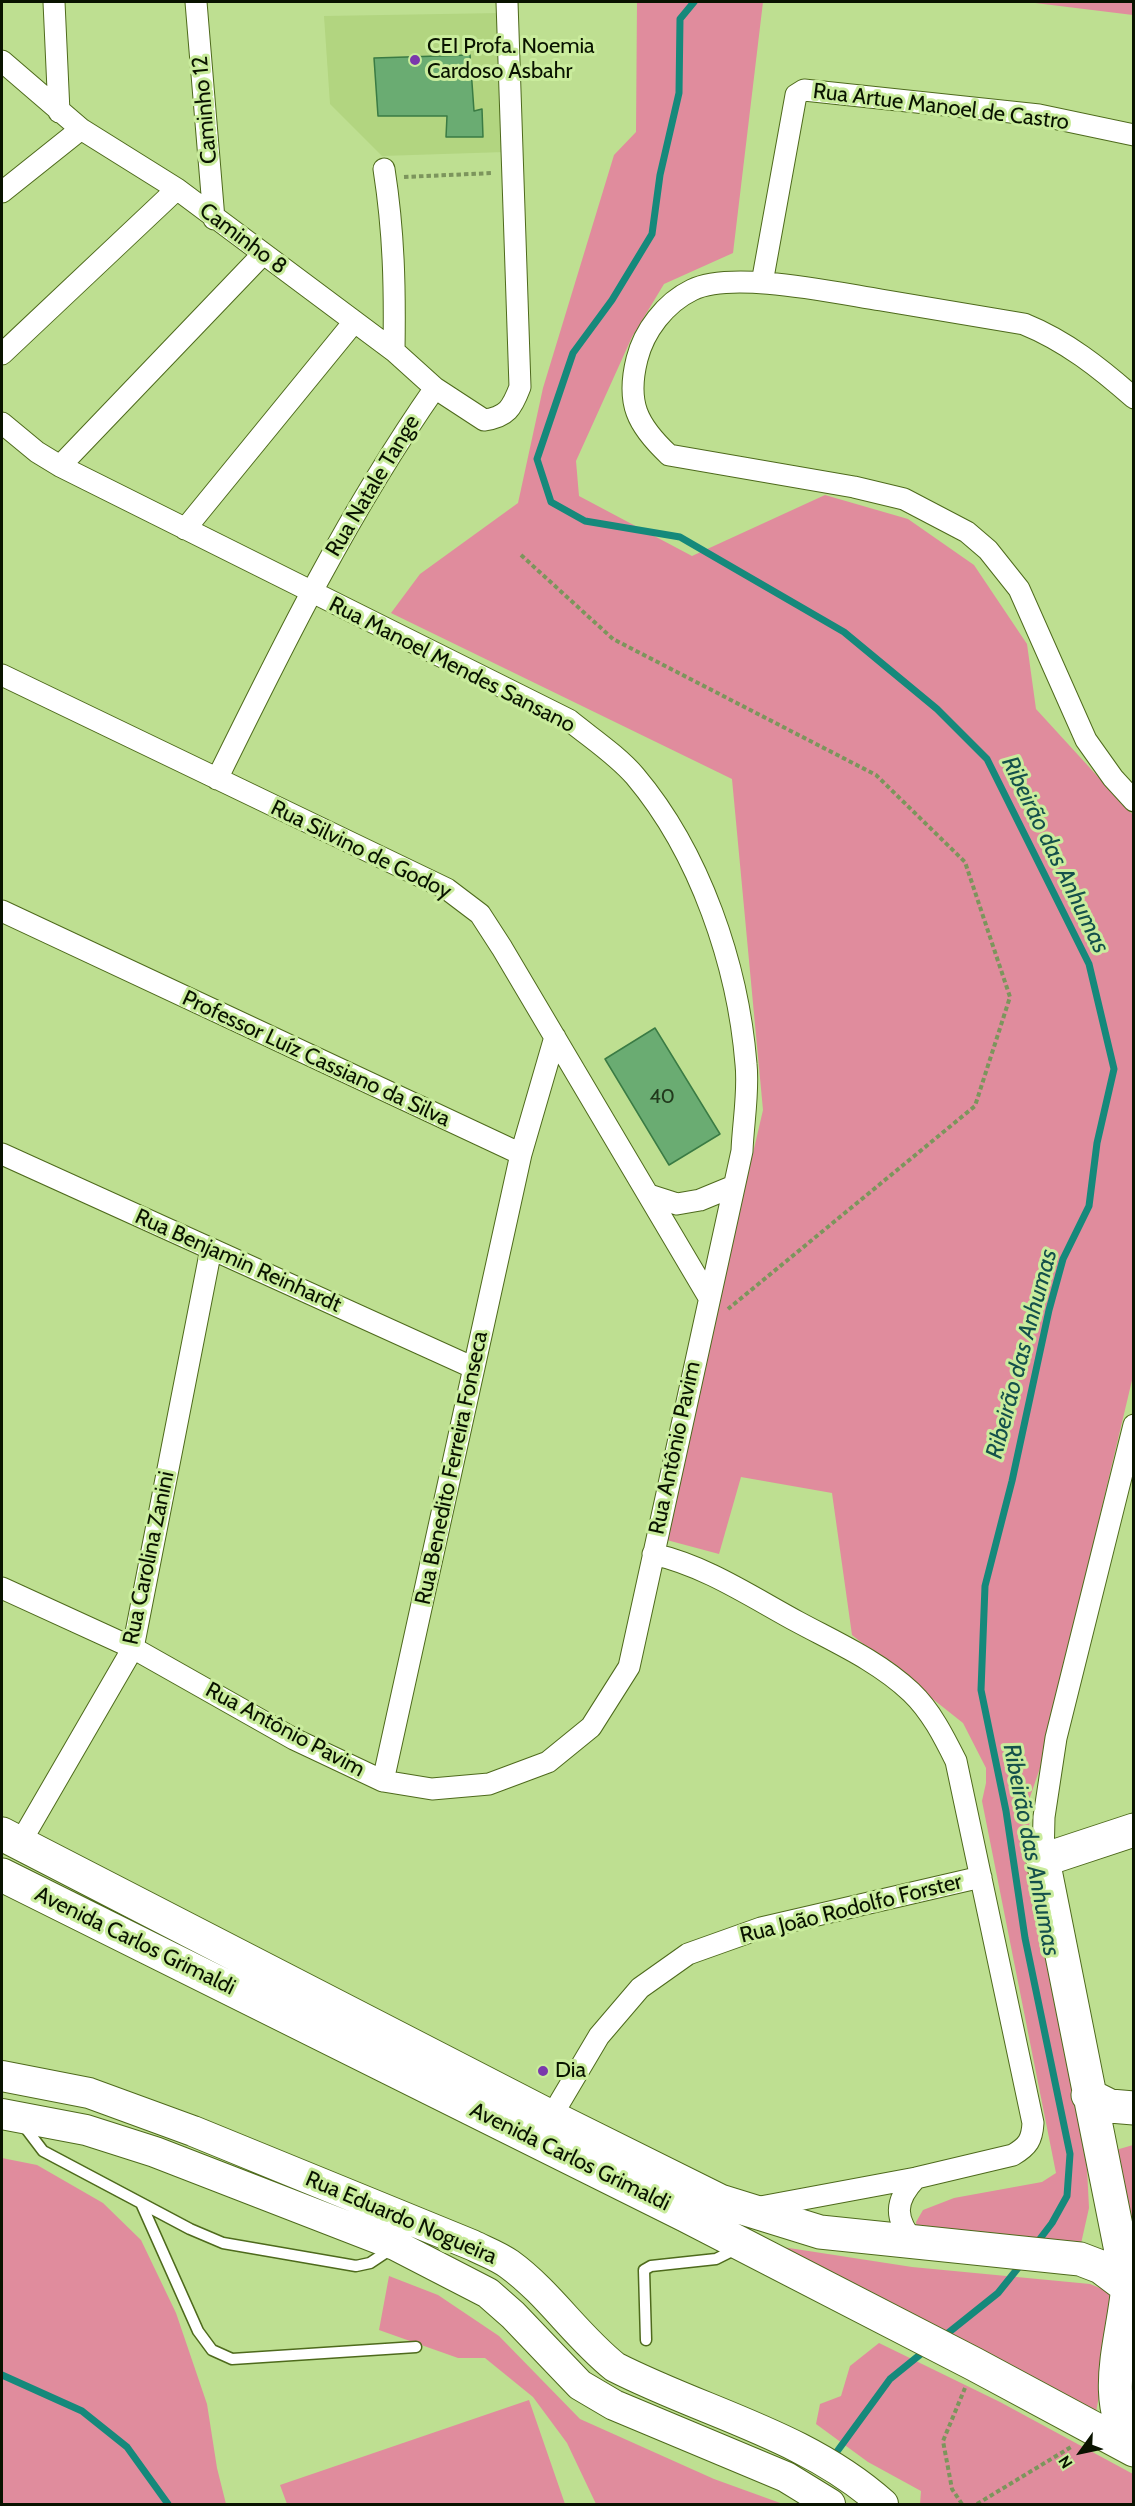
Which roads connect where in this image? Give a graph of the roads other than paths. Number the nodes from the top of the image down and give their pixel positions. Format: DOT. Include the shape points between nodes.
graph roads {
  1 [pos="54,2"];
  2 [pos="196,2"];
  3 [pos="507,2"];
  4 [pos="2,61"];
  5 [pos="59,112"];
  6 [pos="81,129"];
  7 [pos="1134,135"];
  8 [pos="385,173"];
  9 [pos="177,189"];
  10 [pos="2,192"];
  11 [pos="214,219"];
  12 [pos="263,254"];
  13 [pos="762,283"];
  14 [pos="354,322"];
  15 [pos="394,351"];
  16 [pos="2,354"];
  17 [pos="435,388"];
  18 [pos="1134,398"];
  19 [pos="2,423"];
  20 [pos="60,466"];
  21 [pos="185,529"];
  22 [pos="310,592"];
  23 [pos="2,675"];
  24 [pos="217,779"];
  25 [pos="1134,801"];
  26 [pos="2,911"];
  27 [pos="555,1037"];
  28 [pos="2,1154"];
  29 [pos="521,1154"];
  30 [pos="734,1186"];
  31 [pos="648,1195"];
  32 [pos="211,1249"];
  33 [pos="708,1296"];
  34 [pos="474,1368"];
  35 [pos="1134,1425"];
  36 [pos="653,1554"];
  37 [pos="2,1588"];
  38 [pos="133,1648"];
  39 [pos="383,1781"];
  40 [pos="1134,1830"];
  41 [pos="11,1838"];
  42 [pos="1042,1860"];
  43 [pos="2,1875"];
  44 [pos="981,1876"];
  45 [pos="2,2076"];
  46 [pos="1088,2095"];
  47 [pos="1134,2108"];
  48 [pos="9,2116"];
  49 [pos="551,2117"];
  50 [pos="916,2178"];
  51 [pos="141,2204"];
  52 [pos="746,2210"];
  53 [pos="915,2243"];
  54 [pos="395,2245"];
  55 [pos="744,2245"];
  56 [pos="1131,2289"];
  57 [pos="646,2340"];
  58 [pos="416,2347"];
  59 [pos="1134,2450"];
  60 [pos="830,2505"];
  61 [pos="883,2505"];
  1 -- 5 [label="street"];
  2 -- 11 [label="street, Caminho 12"];
  3 -- 17 [label="street, Caminho 8" via="520,387 512,408 499,418 484,420"];
  4 -- 5 [label="street, Caminho 8"];
  5 -- 6 [label="street, Caminho 8"];
  6 -- 9 [label="street, Caminho 8"];
  6 -- 10 [label="street"];
  7 -- 13 [label="street, Rua Artue Manoel de Castro" via="1039,115 804,90 796,95"];
  8 -- 15 [label="street" via="396,268"];
  9 -- 11 [label="street, Caminho 8"];
  9 -- 16 [label="street"];
  11 -- 12 [label="street, Caminho 8"];
  12 -- 14 [label="street, Caminho 8"];
  12 -- 20 [label="street"];
  13 -- 18 [label="street" via="1024,324 1075,350"];
  13 -- 25 [label="street" via="710,284 692,289 672,302 653,323 640,346 633,374 633,401 651,438 669,455 854,487 904,499 950,521 988,550 1019,589 1086,740"];
  14 -- 15 [label="street, Caminho 8"];
  14 -- 21 [label="street"];
  15 -- 17 [label="street, Caminho 8"];
  17 -- 22 [label="street, Rua Natale Tange" via="399,439"];
  19 -- 20 [label="street, Rua Manoel Mendes Sansano"];
  20 -- 21 [label="street, Rua Manoel Mendes Sansano"];
  21 -- 22 [label="street, Rua Manoel Mendes Sansano"];
  22 -- 24 [label="street, Rua Natale Tange"];
  22 -- 30 [label="street, Rua Manoel Mendes Sansano" via="569,720 633,775 664,815 691,861 732,971 747,1066 742,1151"];
  23 -- 24 [label="street, Rua Silvino de Godoy"];
  24 -- 27 [label="street, Rua Silvino de Godoy" via="447,889 463,901 480,914 497,939"];
  26 -- 29 [label="street, Professor Luíz Cassiano da Silva"];
  27 -- 29 [label="street"];
  27 -- 31 [label="street, Rua Silvino de Godoy"];
  28 -- 32 [label="street, Rua Benjamin Reinhardt"];
  29 -- 34 [label="street, Rua Benedito Ferreira Fonseca"];
  30 -- 31 [label="street" via="700,1200 677,1204"];
  30 -- 33 [label="street, Rua Manoel Mendes Sansano"];
  31 -- 33 [label="street, Rua Silvino de Godoy"];
  32 -- 34 [label="street, Rua Benjamin Reinhardt"];
  32 -- 38 [label="street, Rua Carolina Zanini"];
  33 -- 36 [label="street, Rua Antônio Pavim"];
  34 -- 39 [label="street, Rua Benedito Ferreira Fonseca"];
  35 -- 42 [label="street" via="1056,1738"];
  36 -- 39 [label="street, Rua Antônio Pavim" via="628,1667 591,1727 548,1762 489,1784 432,1789"];
  36 -- 44 [label="street" via="684,1561 716,1577 885,1669 913,1694 939,1728 956,1761"];
  37 -- 38 [label="street, Rua Antônio Pavim"];
  38 -- 39 [label="street, Rua Antônio Pavim" via="294,1739"];
  38 -- 41 [label="street, Rua Carolina Zanini"];
  40 -- 42 [label="main road"];
  41 -- 49 [label="main road, Avenida Carlos Grimaldi"];
  42 -- 46 [label="main road"];
  43 -- 55 [label="main road, Avenida Carlos Grimaldi"];
  44 -- 49 [label="street, Rua João Rodolfo Forster" via="761,1928 688,1954 640,1988 599,2036"];
  44 -- 50 [label="street" via="1033,2123 1032,2136 1027,2146 1013,2155"];
  45 -- 61 [label="main road, Rua Eduardo Nogueira" via="89,2093 193,2131 472,2245 508,2264 547,2298 594,2351 615,2367 807,2451 861,2484"];
  46 -- 47 [label="main road" via="1110,2106"];
  46 -- 56 [label="main road"];
  48 -- 51 [label="lane" via="43,2151"];
  48 -- 54 [label="main road, Rua Eduardo Nogueira" via="86,2130 155,2152"];
  49 -- 52 [label="main road, Avenida Carlos Grimaldi" via="720,2201"];
  50 -- 52 [label="street"];
  50 -- 53 [label="street" via="903,2191 899,2205 906,2232"];
  51 -- 54 [label="lane" via="223,2243 356,2266 370,2263"];
  51 -- 58 [label="lane" via="198,2331 212,2350 232,2359"];
  52 -- 53 [label="main road, Avenida Carlos Grimaldi" via="820,2232"];
  53 -- 56 [label="main road, Avenida Carlos Grimaldi" via="1080,2259 1101,2267"];
  54 -- 60 [label="main road, Rua Eduardo Nogueira" via="488,2293 580,2385 614,2405 786,2477"];
  55 -- 57 [label="lane" via="716,2259 644,2270"];
  55 -- 59 [label="main road, Avenida Carlos Grimaldi"];
  56 -- 59 [label="main road" via="1113,2387 1120,2426"];
}
